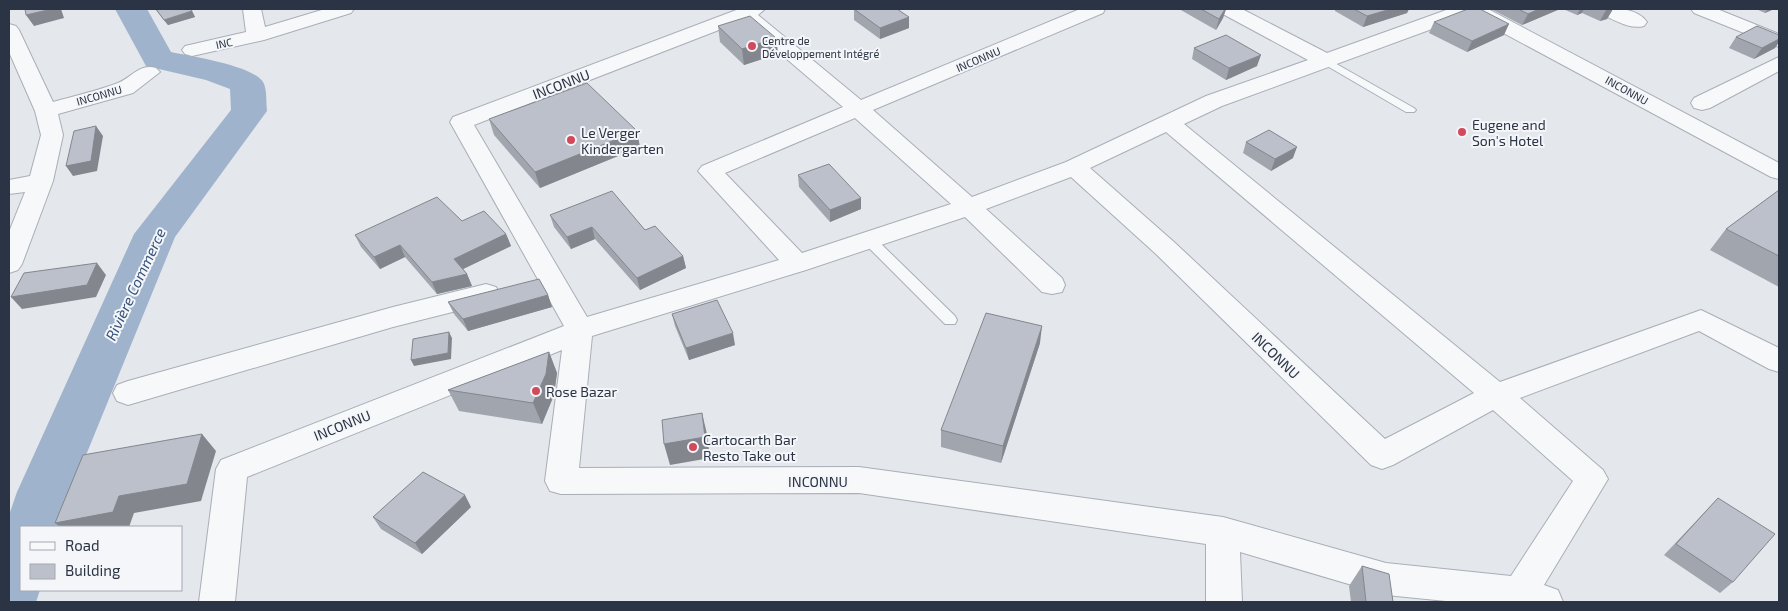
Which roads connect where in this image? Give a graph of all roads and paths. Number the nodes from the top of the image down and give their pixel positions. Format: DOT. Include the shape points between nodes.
graph roads {
  1 [pos="252,9"];
  2 [pos="344,9"];
  3 [pos="1096,9"];
  4 [pos="1228,9"];
  5 [pos="1467,9"];
  6 [pos="1474,9"];
  7 [pos="1606,9"];
  8 [pos="1701,9"];
  9 [pos="750,11"];
  10 [pos="1637,22"];
  11 [pos="9,30"];
  12 [pos="257,36"];
  13 [pos="1779,42"];
  14 [pos="192,50"];
  15 [pos="1326,61"];
  16 [pos="1779,63"];
  17 [pos="149,72"];
  18 [pos="1702,103"];
  19 [pos="860,109"];
  20 [pos="1410,110"];
  21 [pos="46,111"];
  22 [pos="1168,123"];
  23 [pos="1074,166"];
  24 [pos="1779,172"];
  25 [pos="41,181"];
  26 [pos="9,187"];
  27 [pos="970,206"];
  28 [pos="869,240"];
  29 [pos="12,250"];
  30 [pos="797,264"];
  31 [pos="551,278"];
  32 [pos="1052,285"];
  33 [pos="950,320"];
  34 [pos="579,330"];
  35 [pos="1779,361"];
  36 [pos="128,393"];
  37 [pos="1496,395"];
  38 [pos="1222,532"];
  39 [pos="1530,599"];
  40 [pos="217,602"];
  41 [pos="1224,602"];
  1 -- 12 [label="street"];
  2 -- 12 [label="street"];
  3 -- 19 [label="street, INCONNU"];
  4 -- 15 [label="street"];
  5 -- 15 [label="street, INCONNU"];
  6 -- 24 [label="street, INCONNU"];
  7 -- 10 [label="street"];
  8 -- 13 [label="street"];
  9 -- 19 [label="street, INCONNU"];
  9 -- 31 [label="street, INCONNU" via="461,122"];
  11 -- 21 [label="street"];
  12 -- 14 [label="street, INC"];
  15 -- 20 [label="lane"];
  15 -- 22 [label="street, INCONNU" via="1214,101"];
  16 -- 18 [label="street"];
  17 -- 21 [label="street, INCONNU" via="125,88"];
  19 -- 27 [label="street, INCONNU"];
  19 -- 30 [label="street, INCONNU" via="710,171"];
  21 -- 25 [label="street" via="52,135"];
  22 -- 23 [label="street, INCONNU"];
  22 -- 37 [label="street, INCONNU"];
  23 -- 27 [label="street, INCONNU"];
  23 -- 37 [label="street, INCONNU" via="1165,248 1382,456"];
  25 -- 26 [label="street"];
  25 -- 29 [label="street"];
  27 -- 28 [label="street, INCONNU"];
  27 -- 32 [label="street, INCONNU"];
  28 -- 30 [label="street, INCONNU"];
  28 -- 33 [label="lane"];
  30 -- 34 [label="street, INCONNU"];
  31 -- 34 [label="street, INCONNU"];
  31 -- 36 [label="street" via="393,317"];
  34 -- 38 [label="street, INCONNU" via="560,482 859,480"];
  34 -- 40 [label="street, INCONNU" via="232,469"];
  35 -- 37 [label="street, INCONNU" via="1701,320"];
  37 -- 39 [label="street, INCONNU" via="1592,479"];
  38 -- 39 [label="street, INCONNU" via="1386,579"];
  38 -- 41 [label="street"];
}
